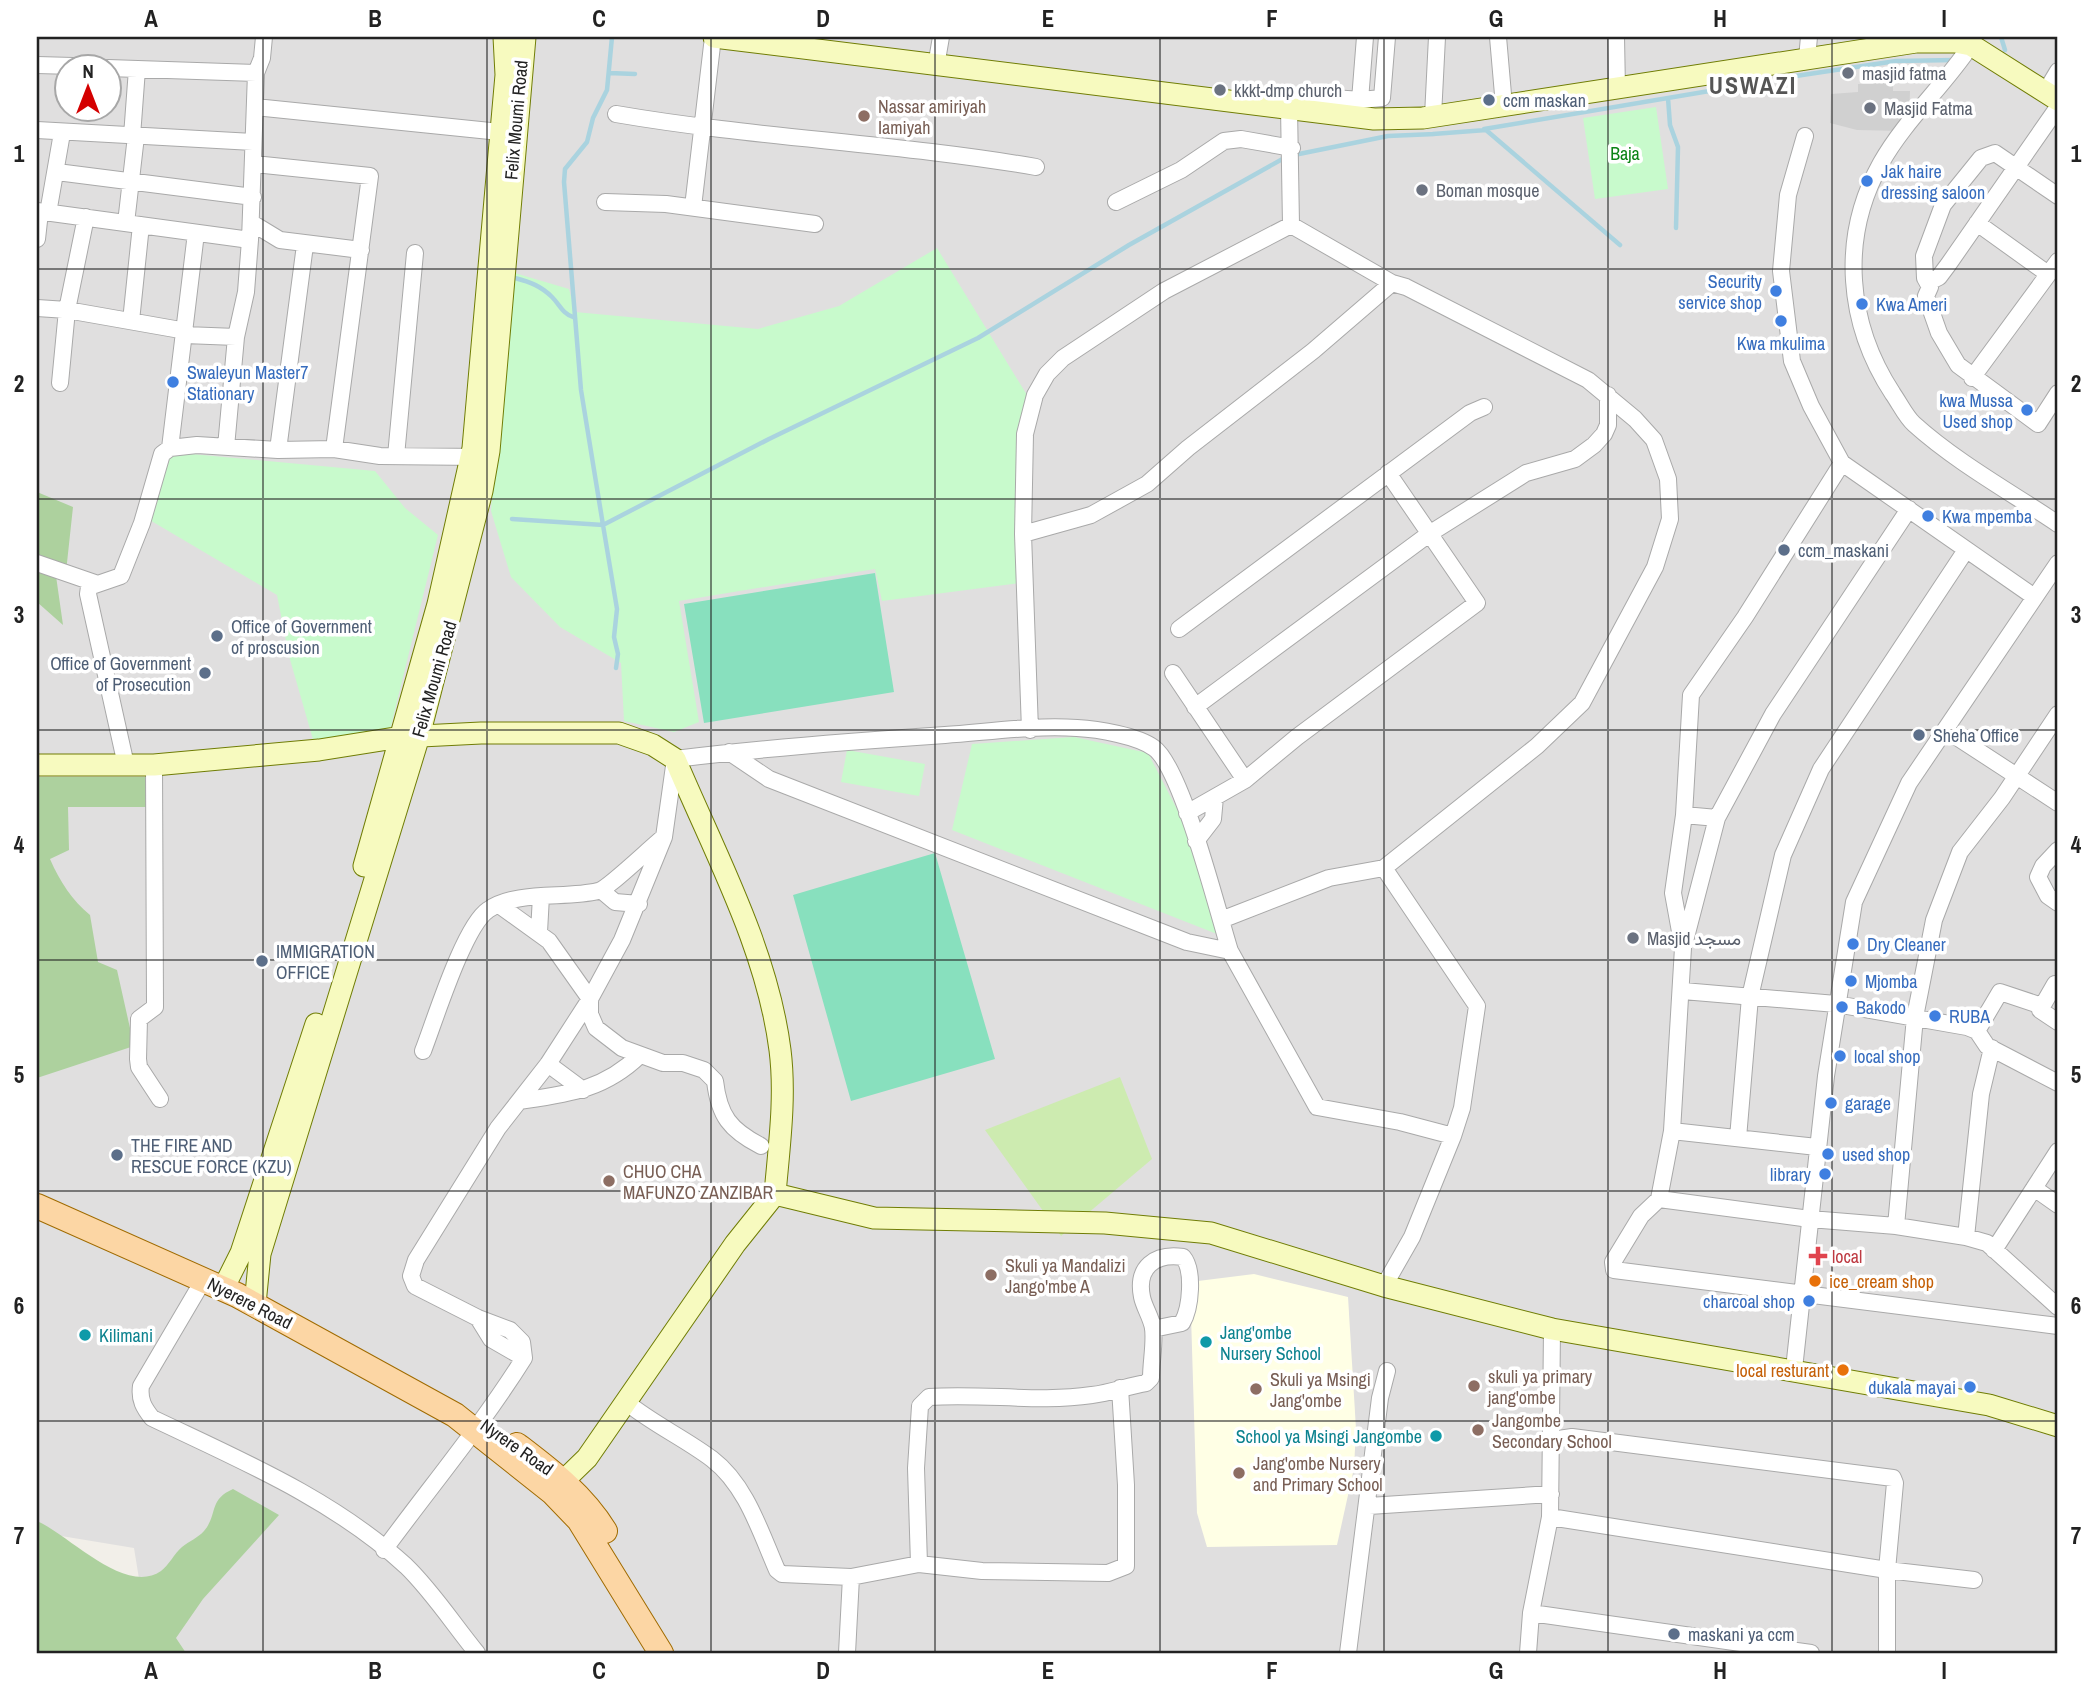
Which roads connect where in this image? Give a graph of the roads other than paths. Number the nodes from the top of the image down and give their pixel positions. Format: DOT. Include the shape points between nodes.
graph roads {
  1 [pos="264,37"];
  2 [pos="504,37"];
  3 [pos="524,37"];
  4 [pos="713,37"];
  5 [pos="941,37"];
  6 [pos="1365,37"];
  7 [pos="1387,37"];
  8 [pos="1437,37"];
  9 [pos="1499,37"];
  10 [pos="1616,37"];
  11 [pos="1809,37"];
  12 [pos="1916,39"];
  13 [pos="1972,45"];
  14 [pos="1807,58"];
  15 [pos="936,66"];
  16 [pos="122,68"];
  17 [pos="137,69"];
  18 [pos="2058,71"];
  19 [pos="256,73"];
  20 [pos="1616,90"];
  21 [pos="2054,99"];
  22 [pos="1360,100"];
  23 [pos="1504,106"];
  24 [pos="255,107"];
  25 [pos="1289,108"];
  26 [pos="616,114"];
  27 [pos="1433,116"];
  28 [pos="702,126"];
  29 [pos="37,130"];
  30 [pos="500,132"];
  31 [pos="62,133"];
  32 [pos="134,136"];
  33 [pos="1805,136"];
  34 [pos="253,142"];
  35 [pos="1292,153"];
  36 [pos="254,164"];
  37 [pos="1036,167"];
  38 [pos="2016,167"];
  39 [pos="57,172"];
  40 [pos="131,182"];
  41 [pos="2058,196"];
  42 [pos="253,197"];
  43 [pos="502,198"];
  44 [pos="605,202"];
  45 [pos="1116,202"];
  46 [pos="692,207"];
  47 [pos="42,212"];
  48 [pos="86,218"];
  49 [pos="252,223"];
  50 [pos="1977,223"];
  51 [pos="134,224"];
  52 [pos="815,224"];
  53 [pos="1291,225"];
  54 [pos="196,233"];
  55 [pos="37,239"];
  56 [pos="250,240"];
  57 [pos="305,245"];
  58 [pos="361,250"];
  59 [pos="415,253"];
  60 [pos="2053,267"];
  61 [pos="1930,282"];
  62 [pos="1392,283"];
  63 [pos="37,308"];
  64 [pos="67,310"];
  65 [pos="131,321"];
  66 [pos="185,333"];
  67 [pos="236,337"];
  68 [pos="1972,378"];
  69 [pos="60,383"];
  70 [pos="2058,393"];
  71 [pos="1608,395"];
  72 [pos="1484,407"];
  73 [pos="226,447"];
  74 [pos="170,449"];
  75 [pos="334,449"];
  76 [pos="278,450"];
  77 [pos="396,456"];
  78 [pos="479,457"];
  79 [pos="1842,463"];
  80 [pos="1388,473"];
  81 [pos="1909,509"];
  82 [pos="2058,524"];
  83 [pos="1023,534"];
  84 [pos="1429,534"];
  85 [pos="1966,550"];
  86 [pos="37,563"];
  87 [pos="2058,563"];
  88 [pos="95,583"];
  89 [pos="2033,596"];
  90 [pos="1179,629"];
  91 [pos="1173,673"];
  92 [pos="1195,707"];
  93 [pos="2058,714"];
  94 [pos="1030,730"];
  95 [pos="1946,730"];
  96 [pos="410,737"];
  97 [pos="729,752"];
  98 [pos="675,759"];
  99 [pos="37,765"];
  100 [pos="126,765"];
  101 [pos="154,765"];
  102 [pos="2017,774"];
  103 [pos="1245,780"];
  104 [pos="1215,797"];
  105 [pos="2058,803"];
  106 [pos="1187,813"];
  107 [pos="1684,815"];
  108 [pos="1717,818"];
  109 [pos="664,837"];
  110 [pos="1196,841"];
  111 [pos="2058,850"];
  112 [pos="1384,868"];
  113 [pos="601,891"];
  114 [pos="541,896"];
  115 [pos="2058,903"];
  116 [pos="639,904"];
  117 [pos="499,905"];
  118 [pos="1676,906"];
  119 [pos="1694,908"];
  120 [pos="1220,920"];
  121 [pos="539,932"];
  122 [pos="1683,948"];
  123 [pos="1230,951"];
  124 [pos="342,965"];
  125 [pos="2055,984"];
  126 [pos="1683,991"];
  127 [pos="1750,997"];
  128 [pos="590,999"];
  129 [pos="1836,1004"];
  130 [pos="2042,1006"];
  131 [pos="1915,1017"];
  132 [pos="2058,1022"];
  133 [pos="1977,1031"];
  134 [pos="1992,1048"];
  135 [pos="423,1051"];
  136 [pos="640,1055"];
  137 [pos="548,1064"];
  138 [pos="2058,1083"];
  139 [pos="583,1090"];
  140 [pos="160,1099"];
  141 [pos="520,1101"];
  142 [pos="1672,1131"];
  143 [pos="1452,1136"];
  144 [pos="1738,1138"];
  145 [pos="761,1146"];
  146 [pos="1817,1147"];
  147 [pos="2058,1151"];
  148 [pos="2034,1188"];
  149 [pos="775,1194"];
  150 [pos="1659,1199"];
  151 [pos="2058,1205"];
  152 [pos="37,1206"];
  153 [pos="1810,1219"];
  154 [pos="1896,1226"];
  155 [pos="1966,1237"];
  156 [pos="1994,1250"];
  157 [pos="213,1284"];
  158 [pos="1384,1286"];
  159 [pos="1801,1294"];
  160 [pos="255,1304"];
  161 [pos="2058,1307"];
  162 [pos="2058,1326"];
  163 [pos="1153,1329"];
  164 [pos="1552,1329"];
  165 [pos="1794,1369"];
  166 [pos="1387,1371"];
  167 [pos="1119,1388"];
  168 [pos="626,1402"];
  169 [pos="471,1421"];
  170 [pos="2058,1426"];
  171 [pos="1552,1440"];
  172 [pos="557,1486"];
  173 [pos="1551,1494"];
  174 [pos="1369,1506"];
  175 [pos="1550,1517"];
  176 [pos="384,1550"];
  177 [pos="919,1564"];
  178 [pos="1887,1570"];
  179 [pos="851,1577"];
  180 [pos="1974,1580"];
  181 [pos="1531,1613"];
  182 [pos="477,1653"];
  183 [pos="661,1653"];
  184 [pos="677,1653"];
  185 [pos="847,1653"];
  186 [pos="1348,1653"];
  187 [pos="1528,1653"];
  188 [pos="1811,1653"];
  189 [pos="1887,1653"];
  1 -- 19 [label="street"];
  2 -- 30 [label="main road, Felix Moumi Road" via="506,75"];
  3 -- 43 [label="main road, Felix Moumi Road"];
  4 -- 15 [label="main road"];
  4 -- 28 [label="street"];
  5 -- 15 [label="street"];
  6 -- 22 [label="street"];
  7 -- 22 [label="street" via="1382,98"];
  8 -- 27 [label="street"];
  9 -- 23 [label="street"];
  10 -- 20 [label="street"];
  11 -- 14 [label="street"];
  12 -- 13 [label="main road"];
  12 -- 14 [label="main road"];
  13 -- 21 [label="main road"];
  13 -- 82 [label="street" via="1881,163 1858,217 1853,276 1861,331 1878,371 1912,423"];
  14 -- 20 [label="main road"];
  15 -- 25 [label="main road"];
  16 -- 17 [label="street"];
  17 -- 19 [label="street"];
  17 -- 32 [label="street"];
  18 -- 21 [label="street"];
  19 -- 24 [label="street"];
  20 -- 23 [label="main road"];
  21 -- 38 [label="street"];
  22 -- 25 [label="street" via="1322,98"];
  23 -- 27 [label="main road"];
  24 -- 30 [label="street"];
  24 -- 34 [label="street"];
  25 -- 27 [label="main road" via="1374,119"];
  25 -- 35 [label="street"];
  26 -- 28 [label="street"];
  28 -- 37 [label="street" via="916,148"];
  28 -- 46 [label="street"];
  29 -- 31 [label="street"];
  30 -- 43 [label="main road, Felix Moumi Road"];
  31 -- 32 [label="street"];
  31 -- 39 [label="street"];
  32 -- 34 [label="street"];
  32 -- 40 [label="street"];
  33 -- 79 [label="street" via="1788,195 1781,271 1784,313 1793,361"];
  34 -- 36 [label="street"];
  35 -- 45 [label="street" via="1241,139 1224,141 1181,170"];
  35 -- 53 [label="street"];
  36 -- 42 [label="street"];
  36 -- 58 [label="street" via="370,176"];
  38 -- 41 [label="street"];
  38 -- 50 [label="street"];
  38 -- 61 [label="street" via="1995,153 1981,158 1954,187 1942,205 1924,256 1925,278"];
  39 -- 40 [label="street"];
  39 -- 47 [label="street"];
  40 -- 42 [label="street"];
  40 -- 51 [label="street"];
  42 -- 49 [label="street"];
  43 -- 78 [label="main road, Felix Moumi Road"];
  44 -- 46 [label="street"];
  46 -- 52 [label="street"];
  47 -- 48 [label="street"];
  47 -- 55 [label="street"];
  48 -- 51 [label="street"];
  48 -- 64 [label="street"];
  49 -- 56 [label="street"];
  49 -- 57 [label="street" via="280,240"];
  50 -- 60 [label="street"];
  50 -- 61 [label="street" via="1939,277"];
  51 -- 54 [label="street"];
  51 -- 65 [label="street"];
  53 -- 62 [label="street"];
  53 -- 83 [label="street" via="1172,285 1063,358 1047,374 1035,395 1025,434"];
  54 -- 56 [label="street"];
  54 -- 66 [label="street"];
  56 -- 67 [label="street"];
  57 -- 58 [label="street"];
  57 -- 76 [label="street"];
  58 -- 75 [label="street"];
  59 -- 77 [label="street"];
  60 -- 68 [label="street"];
  61 -- 68 [label="street" via="1926,296 1939,332 1958,365"];
  62 -- 71 [label="street" via="1588,380"];
  62 -- 83 [label="street" via="1147,484 1091,515"];
  63 -- 64 [label="street"];
  64 -- 65 [label="street"];
  64 -- 69 [label="street"];
  65 -- 66 [label="street"];
  66 -- 67 [label="street"];
  66 -- 74 [label="street"];
  67 -- 73 [label="street"];
  68 -- 70 [label="street" via="2038,424"];
  71 -- 84 [label="street" via="1608,425 1594,445 1575,459 1526,472"];
  71 -- 112 [label="street" via="1654,440 1668,479 1670,519 1655,567 1582,704 1537,746"];
  72 -- 80 [label="street"];
  73 -- 74 [label="street"];
  73 -- 76 [label="street"];
  74 -- 88 [label="street" via="162,454 121,576"];
  75 -- 76 [label="street"];
  75 -- 77 [label="street"];
  77 -- 78 [label="street"];
  78 -- 96 [label="main road, Felix Moumi Road" via="447,569"];
  79 -- 81 [label="street"];
  79 -- 107 [label="street" via="1691,695"];
  80 -- 84 [label="street"];
  80 -- 90 [label="street"];
  81 -- 85 [label="street"];
  81 -- 108 [label="street" via="1773,714"];
  83 -- 94 [label="street"];
  84 -- 92 [label="street"];
  84 -- 103 [label="street" via="1477,603"];
  85 -- 89 [label="street"];
  85 -- 127 [label="street" via="1818,775 1783,855"];
  86 -- 88 [label="street"];
  87 -- 89 [label="street"];
  88 -- 100 [label="street" via="89,587 89,604"];
  89 -- 95 [label="street"];
  91 -- 92 [label="street"];
  92 -- 103 [label="street"];
  93 -- 102 [label="street"];
  94 -- 97 [label="street"];
  94 -- 106 [label="street" via="1077,728 1116,734 1154,748 1168,765"];
  95 -- 102 [label="street"];
  95 -- 129 [label="street" via="1909,783 1854,902"];
  96 -- 98 [label="main road" via="619,733"];
  96 -- 101 [label="main road"];
  96 -- 124 [label="main road, Felix Moumi Road"];
  97 -- 98 [label="street"];
  97 -- 123 [label="street" via="782,784 1187,942"];
  98 -- 109 [label="street"];
  98 -- 149 [label="main road" via="762,965 780,1050 782,1111"];
  99 -- 100 [label="main road"];
  100 -- 101 [label="main road"];
  101 -- 140 [label="street" via="155,1007 139,1019 136,1031 139,1067"];
  102 -- 105 [label="street"];
  102 -- 131 [label="street" via="1960,852 1947,881 1934,920"];
  103 -- 104 [label="street"];
  104 -- 106 [label="street"];
  104 -- 110 [label="street" via="1213,819"];
  106 -- 110 [label="street"];
  107 -- 108 [label="street"];
  107 -- 118 [label="street" via="1673,893"];
  108 -- 119 [label="street"];
  109 -- 113 [label="street"];
  109 -- 116 [label="street"];
  110 -- 120 [label="street"];
  111 -- 115 [label="street" via="2038,877 2048,896"];
  112 -- 120 [label="street" via="1329,878"];
  112 -- 143 [label="street" via="1477,1006 1462,1108"];
  113 -- 114 [label="street"];
  113 -- 116 [label="street" via="615,902"];
  114 -- 117 [label="street"];
  114 -- 121 [label="street"];
  116 -- 128 [label="street"];
  117 -- 121 [label="street"];
  117 -- 135 [label="street" via="476,921"];
  118 -- 119 [label="street"];
  118 -- 122 [label="street"];
  119 -- 122 [label="street"];
  120 -- 123 [label="street"];
  121 -- 128 [label="street"];
  122 -- 126 [label="street"];
  123 -- 143 [label="street" via="1317,1107"];
  124 -- 157 [label="main road, Felix Moumi Road" via="241,1253"];
  124 -- 160 [label="main road, Felix Moumi Road" via="260,1254"];
  125 -- 130 [label="street"];
  126 -- 127 [label="street"];
  126 -- 142 [label="street"];
  127 -- 129 [label="street"];
  127 -- 144 [label="street"];
  128 -- 136 [label="street" via="596,1028"];
  128 -- 137 [label="street"];
  129 -- 131 [label="street"];
  129 -- 146 [label="street"];
  130 -- 132 [label="street" via="2041,1012"];
  130 -- 133 [label="street" via="2000,992"];
  131 -- 133 [label="street"];
  131 -- 154 [label="street"];
  133 -- 134 [label="street"];
  134 -- 138 [label="street"];
  134 -- 155 [label="street" via="1979,1107"];
  136 -- 139 [label="street" via="606,1082"];
  136 -- 145 [label="street" via="704,1070 715,1081 718,1107 740,1135"];
  137 -- 139 [label="street"];
  137 -- 141 [label="street"];
  139 -- 141 [label="street"];
  141 -- 169 [label="street" via="498,1128 413,1269 415,1286 510,1329 522,1342 524,1358"];
  142 -- 144 [label="street"];
  142 -- 150 [label="street"];
  143 -- 158 [label="street" via="1412,1237"];
  144 -- 146 [label="street"];
  146 -- 153 [label="street"];
  147 -- 148 [label="street"];
  148 -- 151 [label="street"];
  148 -- 156 [label="street"];
  149 -- 158 [label="main road" via="874,1219 1105,1223 1211,1233"];
  149 -- 168 [label="main road"];
  150 -- 153 [label="street"];
  150 -- 159 [label="street" via="1641,1216 1613,1262 1614,1270"];
  152 -- 157 [label="main road, Nyerere Road"];
  153 -- 154 [label="street"];
  153 -- 159 [label="street"];
  154 -- 155 [label="street"];
  155 -- 156 [label="street"];
  156 -- 161 [label="street"];
  157 -- 160 [label="main road, Nyerere Road"];
  157 -- 176 [label="street" via="141,1386 139,1395 145,1409 152,1418 288,1483"];
  158 -- 164 [label="main road"];
  159 -- 162 [label="street"];
  159 -- 165 [label="street"];
  160 -- 169 [label="main road, Nyerere Road"];
  163 -- 163 [label="street" via="1142,1297 1142,1271 1152,1260 1183,1257 1186,1316 1182,1323"];
  163 -- 167 [label="street" via="1151,1378"];
  164 -- 165 [label="main road"];
  164 -- 171 [label="street"];
  165 -- 170 [label="main road" via="1989,1405"];
  166 -- 174 [label="street"];
  167 -- 177 [label="street" via="1092,1395 929,1397 920,1406 917,1428"];
  167 -- 177 [label="street" via="1126,1566 1108,1573 982,1571"];
  168 -- 172 [label="main road" via="587,1458"];
  168 -- 179 [label="street" via="726,1472 750,1508 776,1570"];
  169 -- 172 [label="main road, Nyrere Road"];
  169 -- 176 [label="street"];
  171 -- 173 [label="street"];
  171 -- 178 [label="street" via="1572,1437 1893,1478"];
  172 -- 183 [label="main road, Nyrere Road"];
  172 -- 184 [label="main road, Nyrere Road" via="586,1502"];
  173 -- 174 [label="street"];
  173 -- 175 [label="street"];
  174 -- 186 [label="street"];
  175 -- 178 [label="street"];
  175 -- 181 [label="street"];
  176 -- 182 [label="street" via="406,1567"];
  177 -- 179 [label="street"];
  178 -- 180 [label="street"];
  178 -- 189 [label="street"];
  179 -- 185 [label="street"];
  181 -- 187 [label="street"];
  181 -- 188 [label="street"];
}
